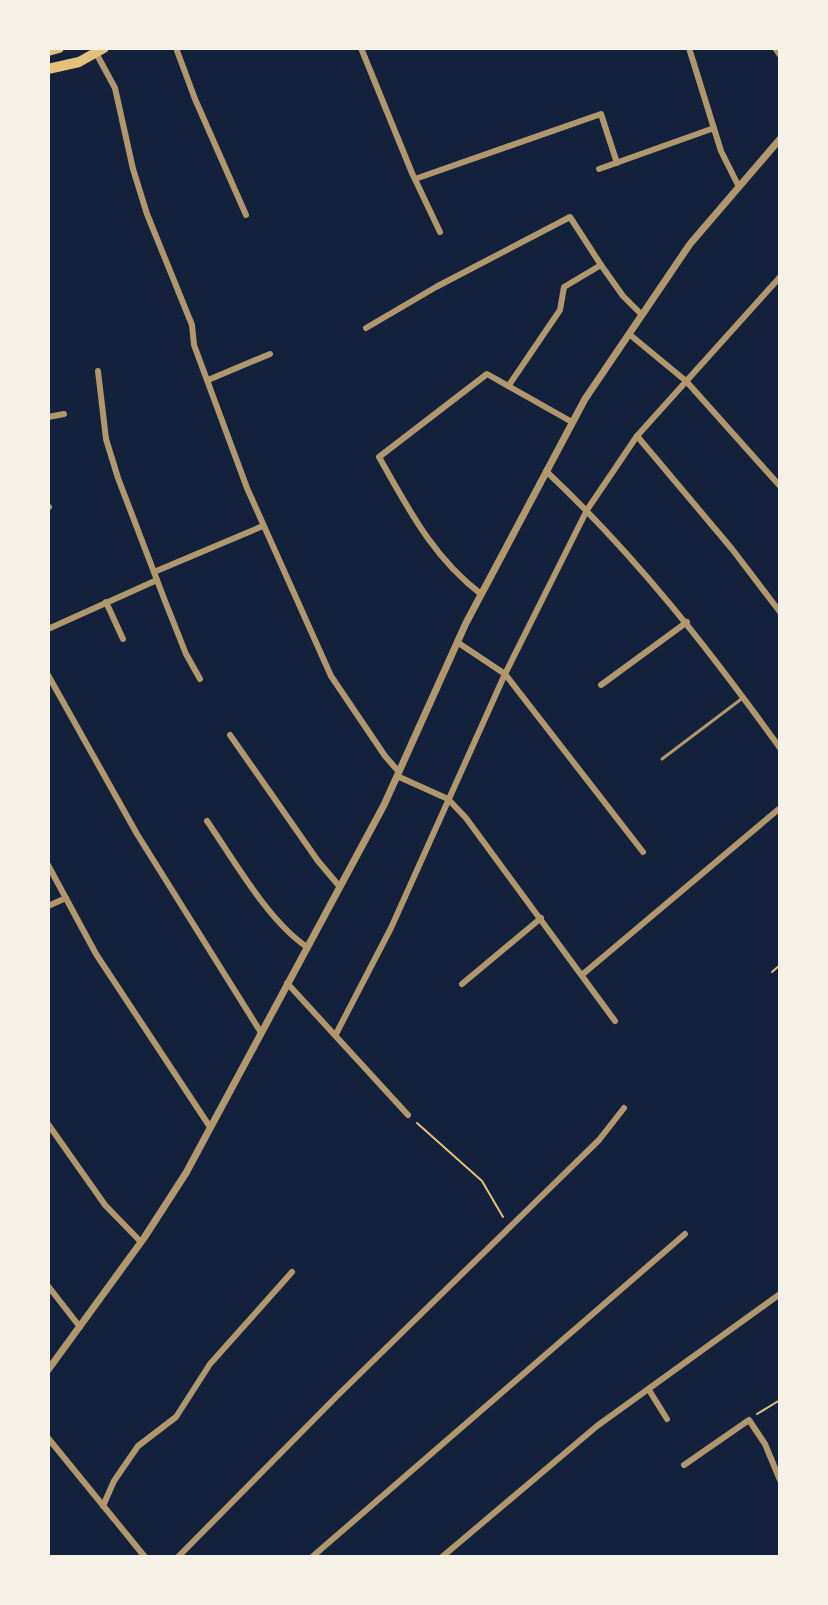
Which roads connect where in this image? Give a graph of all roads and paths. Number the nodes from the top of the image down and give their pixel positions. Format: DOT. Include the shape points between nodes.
graph roads {
  1 [pos="59,48"];
  2 [pos="176,48"];
  3 [pos="361,48"];
  4 [pos="689,48"];
  5 [pos="775,48"];
  6 [pos="48,51"];
  7 [pos="100,51"];
  8 [pos="780,55"];
  9 [pos="48,69"];
  10 [pos="714,128"];
  11 [pos="780,139"];
  12 [pos="617,163"];
  13 [pos="599,169"];
  14 [pos="415,179"];
  15 [pos="739,187"];
  16 [pos="246,215"];
  17 [pos="440,232"];
  18 [pos="601,265"];
  19 [pos="780,277"];
  20 [pos="642,315"];
  21 [pos="366,328"];
  22 [pos="629,334"];
  23 [pos="270,354"];
  24 [pos="98,371"];
  25 [pos="208,380"];
  26 [pos="686,381"];
  27 [pos="509,385"];
  28 [pos="64,414"];
  29 [pos="48,417"];
  30 [pos="572,422"];
  31 [pos="637,436"];
  32 [pos="546,471"];
  33 [pos="780,486"];
  34 [pos="587,510"];
  35 [pos="263,526"];
  36 [pos="154,572"];
  37 [pos="157,580"];
  38 [pos="481,594"];
  39 [pos="106,602"];
  40 [pos="780,612"];
  41 [pos="687,622"];
  42 [pos="48,629"];
  43 [pos="123,639"];
  44 [pos="457,642"];
  45 [pos="505,674"];
  46 [pos="48,675"];
  47 [pos="200,679"];
  48 [pos="601,685"];
  49 [pos="744,697"];
  50 [pos="230,735"];
  51 [pos="780,748"];
  52 [pos="662,759"];
  53 [pos="398,774"];
  54 [pos="448,799"];
  55 [pos="780,808"];
  56 [pos="207,821"];
  57 [pos="643,852"];
  58 [pos="48,865"];
  59 [pos="340,887"];
  60 [pos="66,898"];
  61 [pos="48,906"];
  62 [pos="541,918"];
  63 [pos="307,947"];
  64 [pos="780,965"];
  65 [pos="772,972"];
  66 [pos="583,974"];
  67 [pos="287,983"];
  68 [pos="462,984"];
  69 [pos="615,1021"];
  70 [pos="260,1031"];
  71 [pos="336,1034"];
  72 [pos="624,1108"];
  73 [pos="408,1115"];
  74 [pos="48,1124"];
  75 [pos="210,1127"];
  76 [pos="510,1229"];
  77 [pos="685,1234"];
  78 [pos="141,1242"];
  79 [pos="292,1272"];
  80 [pos="48,1286"];
  81 [pos="780,1294"];
  82 [pos="80,1327"];
  83 [pos="48,1370"];
  84 [pos="649,1390"];
  85 [pos="780,1400"];
  86 [pos="667,1419"];
  87 [pos="749,1420"];
  88 [pos="48,1438"];
  89 [pos="684,1465"];
  90 [pos="780,1480"];
  91 [pos="103,1506"];
  92 [pos="145,1557"];
  93 [pos="178,1557"];
  94 [pos="312,1557"];
  95 [pos="442,1557"];
  1 -- 6 [label="highway"];
  2 -- 16 [label="street"];
  3 -- 14 [label="street"];
  4 -- 10 [label="street"];
  5 -- 8 [label="street"];
  7 -- 9 [label="highway"];
  7 -- 25 [label="street" via="115,88 147,214"];
  10 -- 12 [label="street"];
  10 -- 15 [label="street"];
  11 -- 15 [label="street"];
  12 -- 13 [label="street"];
  12 -- 14 [label="street" via="601,114"];
  14 -- 17 [label="street"];
  15 -- 20 [label="street" via="690,244"];
  18 -- 20 [label="street"];
  18 -- 21 [label="street" via="570,217"];
  18 -- 27 [label="street" via="564,287 560,310"];
  19 -- 26 [label="street"];
  20 -- 22 [label="street"];
  22 -- 26 [label="street"];
  22 -- 30 [label="street"];
  23 -- 25 [label="street"];
  24 -- 36 [label="street" via="106,439"];
  25 -- 35 [label="street"];
  26 -- 31 [label="street"];
  26 -- 33 [label="street"];
  27 -- 30 [label="street"];
  27 -- 38 [label="street" via="487,374 379,457 438,555"];
  28 -- 29 [label="street"];
  30 -- 32 [label="street"];
  31 -- 34 [label="street"];
  31 -- 40 [label="street"];
  32 -- 34 [label="street"];
  32 -- 38 [label="street"];
  34 -- 41 [label="street"];
  34 -- 45 [label="street"];
  35 -- 36 [label="street"];
  35 -- 53 [label="street" via="331,676"];
  36 -- 37 [label="street"];
  37 -- 39 [label="street"];
  37 -- 47 [label="street"];
  38 -- 44 [label="street"];
  39 -- 42 [label="street"];
  39 -- 43 [label="street"];
  41 -- 48 [label="street"];
  41 -- 49 [label="street"];
  44 -- 45 [label="street"];
  44 -- 53 [label="street"];
  45 -- 54 [label="street"];
  45 -- 57 [label="street"];
  46 -- 70 [label="street" via="137,834"];
  49 -- 51 [label="street"];
  49 -- 52 [label="lane"];
  50 -- 59 [label="street"];
  53 -- 54 [label="street"];
  53 -- 59 [label="street"];
  54 -- 62 [label="street"];
  54 -- 71 [label="street" via="391,928"];
  55 -- 66 [label="street"];
  56 -- 63 [label="street" via="272,913"];
  58 -- 60 [label="street"];
  59 -- 63 [label="street"];
  60 -- 61 [label="street"];
  60 -- 75 [label="street" via="96,954"];
  62 -- 66 [label="street"];
  62 -- 68 [label="street"];
  63 -- 67 [label="street"];
  64 -- 65 [label="path"];
  66 -- 69 [label="street"];
  67 -- 70 [label="street"];
  67 -- 71 [label="street"];
  70 -- 75 [label="street"];
  71 -- 73 [label="street"];
  72 -- 76 [label="street"];
  73 -- 76 [label="path" via="482,1181"];
  74 -- 78 [label="street" via="105,1205"];
  75 -- 78 [label="street"];
  76 -- 93 [label="street"];
  77 -- 94 [label="street"];
  78 -- 82 [label="street"];
  79 -- 91 [label="street" via="210,1364 176,1417 138,1446"];
  80 -- 82 [label="street"];
  81 -- 84 [label="street"];
  82 -- 83 [label="street"];
  84 -- 86 [label="street"];
  84 -- 95 [label="street" via="597,1426"];
  85 -- 87 [label="path"];
  87 -- 89 [label="street"];
  87 -- 90 [label="street"];
  88 -- 91 [label="street"];
  91 -- 92 [label="street"];
}
